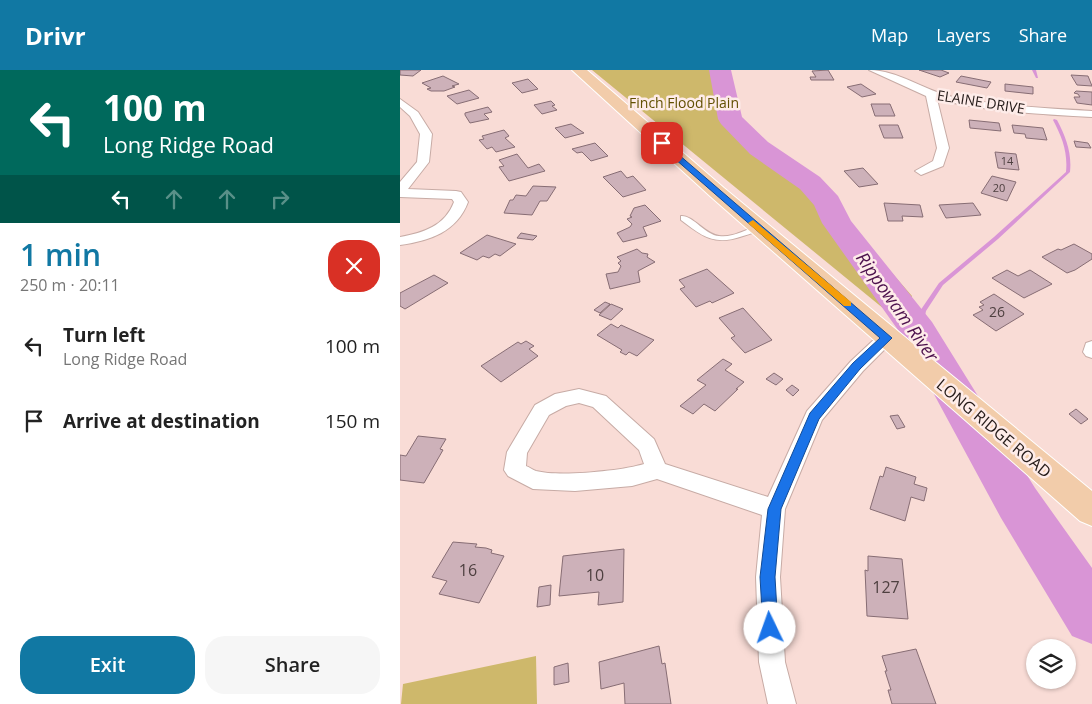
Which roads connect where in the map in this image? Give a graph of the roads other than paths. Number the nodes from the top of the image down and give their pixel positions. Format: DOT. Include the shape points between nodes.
graph roads {
  1 [pos="579,70"];
  2 [pos="874,70"];
  3 [pos="931,94"];
  4 [pos="400,102"];
  5 [pos="1092,114"];
  6 [pos="921,171"];
  7 [pos="400,192"];
  8 [pos="684,218"];
  9 [pos="758,228"];
  10 [pos="400,241"];
  11 [pos="887,338"];
  12 [pos="1092,347"];
  13 [pos="1092,352"];
  14 [pos="657,470"];
  15 [pos="774,509"];
  16 [pos="1092,511"];
  17 [pos="782,704"];
  1 -- 9 [label="main road, LONG RIDGE ROAD"];
  2 -- 3 [label="street, ELAINE DRIVE"];
  3 -- 5 [label="street, ELAINE DRIVE" via="1018,109"];
  3 -- 6 [label="street" via="943,148 939,163"];
  4 -- 7 [label="street" via="414,114 426,134 423,162"];
  7 -- 10 [label="street" via="456,195 461,202 459,210 432,234"];
  8 -- 9 [label="lane" via="719,240"];
  9 -- 11 [label="main road, LONG RIDGE ROAD"];
  11 -- 15 [label="street" via="856,366 814,416"];
  11 -- 16 [label="main road, LONG RIDGE ROAD"];
  12 -- 13 [label="street"];
  14 -- 14 [label="street" via="647,445 599,401 579,396 562,399 542,410 517,452 515,470 533,480 575,482 632,477"];
  14 -- 15 [label="street"];
  15 -- 17 [label="street" via="768,577 772,662"];
}
